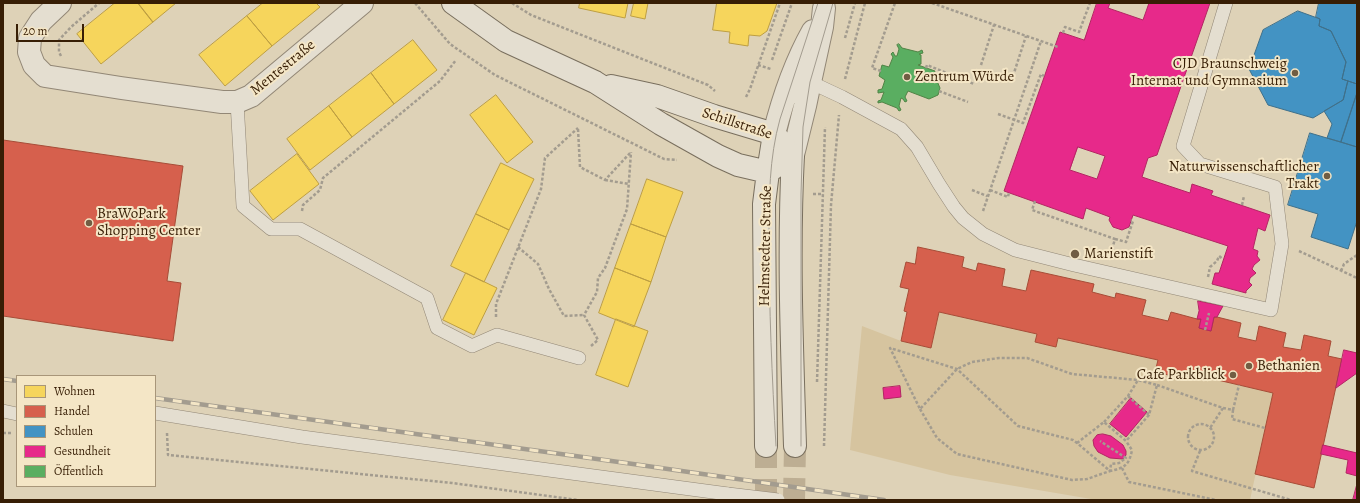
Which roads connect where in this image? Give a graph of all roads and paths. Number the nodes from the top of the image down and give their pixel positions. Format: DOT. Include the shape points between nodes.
graph roads {
  1 [pos="60,3"];
  2 [pos="99,3"];
  3 [pos="362,3"];
  4 [pos="415,3"];
  5 [pos="453,3"];
  6 [pos="512,3"];
  7 [pos="780,3"];
  8 [pos="792,3"];
  9 [pos="865,3"];
  10 [pos="895,3"];
  11 [pos="932,3"];
  12 [pos="1090,3"];
  13 [pos="1226,3"];
  14 [pos="825,6"];
  15 [pos="994,25"];
  16 [pos="1063,33"];
  17 [pos="1026,36"];
  18 [pos="1041,41"];
  19 [pos="1058,47"];
  20 [pos="62,57"];
  21 [pos="456,60"];
  22 [pos="981,65"];
  23 [pos="926,68"];
  24 [pos="881,71"];
  25 [pos="767,75"];
  26 [pos="1012,76"];
  27 [pos="1044,76"];
  28 [pos="844,79"];
  29 [pos="800,80"];
  30 [pos="594,82"];
  31 [pos="974,84"];
  32 [pos="939,91"];
  33 [pos="717,93"];
  34 [pos="746,97"];
  35 [pos="236,102"];
  36 [pos="968,102"];
  37 [pos="840,111"];
  38 [pos="998,114"];
  39 [pos="1014,120"];
  40 [pos="825,125"];
  41 [pos="774,134"];
  42 [pos="793,155"];
  43 [pos="664,159"];
  44 [pos="768,172"];
  45 [pos="605,180"];
  46 [pos="628,184"];
  47 [pos="972,190"];
  48 [pos="1009,192"];
  49 [pos="987,197"];
  50 [pos="1035,202"];
  51 [pos="1132,220"];
  52 [pos="300,229"];
  53 [pos="979,231"];
  54 [pos="1115,239"];
  55 [pos="1282,244"];
  56 [pos="518,246"];
  57 [pos="1357,255"];
  58 [pos="1223,259"];
  59 [pos="1217,261"];
  60 [pos="1341,271"];
  61 [pos="1105,273"];
  62 [pos="1357,278"];
  63 [pos="584,315"];
  64 [pos="496,336"];
  65 [pos="579,358"];
  66 [pos="957,369"];
  67 [pos="1138,380"];
  68 [pos="1157,385"];
  69 [pos="1239,385"];
  70 [pos="817,388"];
  71 [pos="1128,396"];
  72 [pos="1223,408"];
  73 [pos="920,409"];
  74 [pos="3,410"];
  75 [pos="1233,410"];
  76 [pos="156,412"];
  77 [pos="16,414"];
  78 [pos="1149,415"];
  79 [pos="1104,422"];
  80 [pos="1210,428"];
  81 [pos="1265,428"];
  82 [pos="161,432"];
  83 [pos="3,433"];
  84 [pos="16,433"];
  85 [pos="1100,441"];
  86 [pos="1126,441"];
  87 [pos="1077,443"];
  88 [pos="766,446"];
  89 [pos="795,446"];
  90 [pos="824,446"];
  91 [pos="1200,451"];
  92 [pos="1122,468"];
  93 [pos="1110,471"];
  94 [pos="578,500"];
  95 [pos="778,500"];
  96 [pos="1216,500"];
  97 [pos="1291,500"];
  1 -- 35 [label="main road, Mentestraße" via="41,22 30,38 29,52 34,66 45,76"];
  2 -- 20 [label="path" via="59,40 59,52"];
  3 -- 35 [label="main road, Mentestraße" via="251,96"];
  4 -- 43 [label="path" via="450,44 495,74"];
  5 -- 30 [label="main road, Schillstraße" via="506,41"];
  6 -- 33 [label="path" via="554,25 708,85"];
  7 -- 34 [label="path"];
  8 -- 25 [label="path"];
  9 -- 28 [label="path"];
  10 -- 24 [label="path" via="872,68"];
  11 -- 15 [label="path"];
  12 -- 16 [label="path" via="1079,32 1065,27"];
  13 -- 55 [label="lane" via="1183,146 1200,164 1275,187"];
  14 -- 29 [label="main road, Helmstedter Straße" via="822,27"];
  15 -- 17 [label="path"];
  15 -- 22 [label="path"];
  17 -- 18 [label="path"];
  17 -- 26 [label="path"];
  18 -- 19 [label="path"];
  18 -- 39 [label="path"];
  21 -- 52 [label="path" via="440,81 323,178 320,190 303,205"];
  23 -- 31 [label="path" via="927,65"];
  27 -- 39 [label="path" via="1041,74 1023,123"];
  29 -- 41 [label="main road, Helmstedter Straße"];
  29 -- 42 [label="main road, Helmstedter Straße" via="806,106"];
  29 -- 53 [label="lane" via="842,97 901,129 917,147 962,218"];
  30 -- 41 [label="main road, Schillstraße" via="657,96"];
  30 -- 44 [label="main road, Schillstraße" via="718,156 738,165"];
  32 -- 36 [label="path"];
  35 -- 52 [label="lane" via="243,206 271,229"];
  37 -- 90 [label="path" via="831,205"];
  38 -- 39 [label="path"];
  39 -- 49 [label="path"];
  40 -- 70 [label="path"];
  41 -- 42 [label="main road, Schillstraße"];
  41 -- 44 [label="main road, Helmstedter Straße"];
  42 -- 44 [label="main road, Schillstraße"];
  42 -- 89 [label="main road, Helmstedter Straße" via="790,205"];
  44 -- 88 [label="main road, Helmstedter Straße" via="764,204"];
  45 -- 46 [label="path"];
  45 -- 46 [label="path" via="631,152"];
  45 -- 56 [label="path" via="580,167 578,128 545,158 541,189"];
  46 -- 63 [label="path" via="627,209 598,278 597,292"];
  47 -- 49 [label="path"];
  48 -- 49 [label="path" via="1008,197 990,190"];
  49 -- 53 [label="path"];
  50 -- 54 [label="path" via="1032,210"];
  51 -- 54 [label="path" via="1126,242"];
  52 -- 64 [label="lane" via="427,298 437,328 472,346"];
  53 -- 61 [label="lane" via="1015,250"];
  54 -- 61 [label="path"];
  55 -- 60 [label="path"];
  55 -- 61 [label="lane" via="1271,310"];
  56 -- 63 [label="path" via="538,264 564,316"];
  56 -- 64 [label="path" via="496,304"];
  57 -- 60 [label="path" via="1344,264"];
  58 -- 59 [label="path" via="1219,256"];
  60 -- 62 [label="path"];
  63 -- 65 [label="path" via="598,340"];
  64 -- 65 [label="lane"];
  66 -- 67 [label="path" via="972,362 999,358 1027,358 1072,374"];
  66 -- 73 [label="path"];
  66 -- 73 [label="path" via="890,348"];
  66 -- 87 [label="path" via="1018,426"];
  67 -- 68 [label="path"];
  67 -- 71 [label="path"];
  68 -- 72 [label="path"];
  68 -- 78 [label="path"];
  69 -- 75 [label="path"];
  71 -- 78 [label="path"];
  71 -- 79 [label="path"];
  72 -- 75 [label="path"];
  72 -- 80 [label="path"];
  73 -- 93 [label="path" via="937,438 957,454 1072,480"];
  74 -- 77 [label="lane"];
  75 -- 81 [label="path" via="1232,419"];
  76 -- 95 [label="lane, bridge" via="302,437"];
  78 -- 86 [label="path"];
  79 -- 86 [label="path"];
  79 -- 87 [label="path"];
  80 -- 91 [label="path" via="1214,441 1209,448"];
  80 -- 91 [label="path" via="1198,425 1188,434 1189,443"];
  82 -- 94 [label="path" via="167,431 168,455 452,483"];
  83 -- 84 [label="path"];
  85 -- 93 [label="path" via="1126,458 1119,463 1111,464"];
  86 -- 92 [label="path" via="1132,450 1130,461"];
  87 -- 93 [label="path"];
  91 -- 97 [label="path" via="1192,471"];
  92 -- 93 [label="path"];
  92 -- 96 [label="path" via="1129,482"];
}
